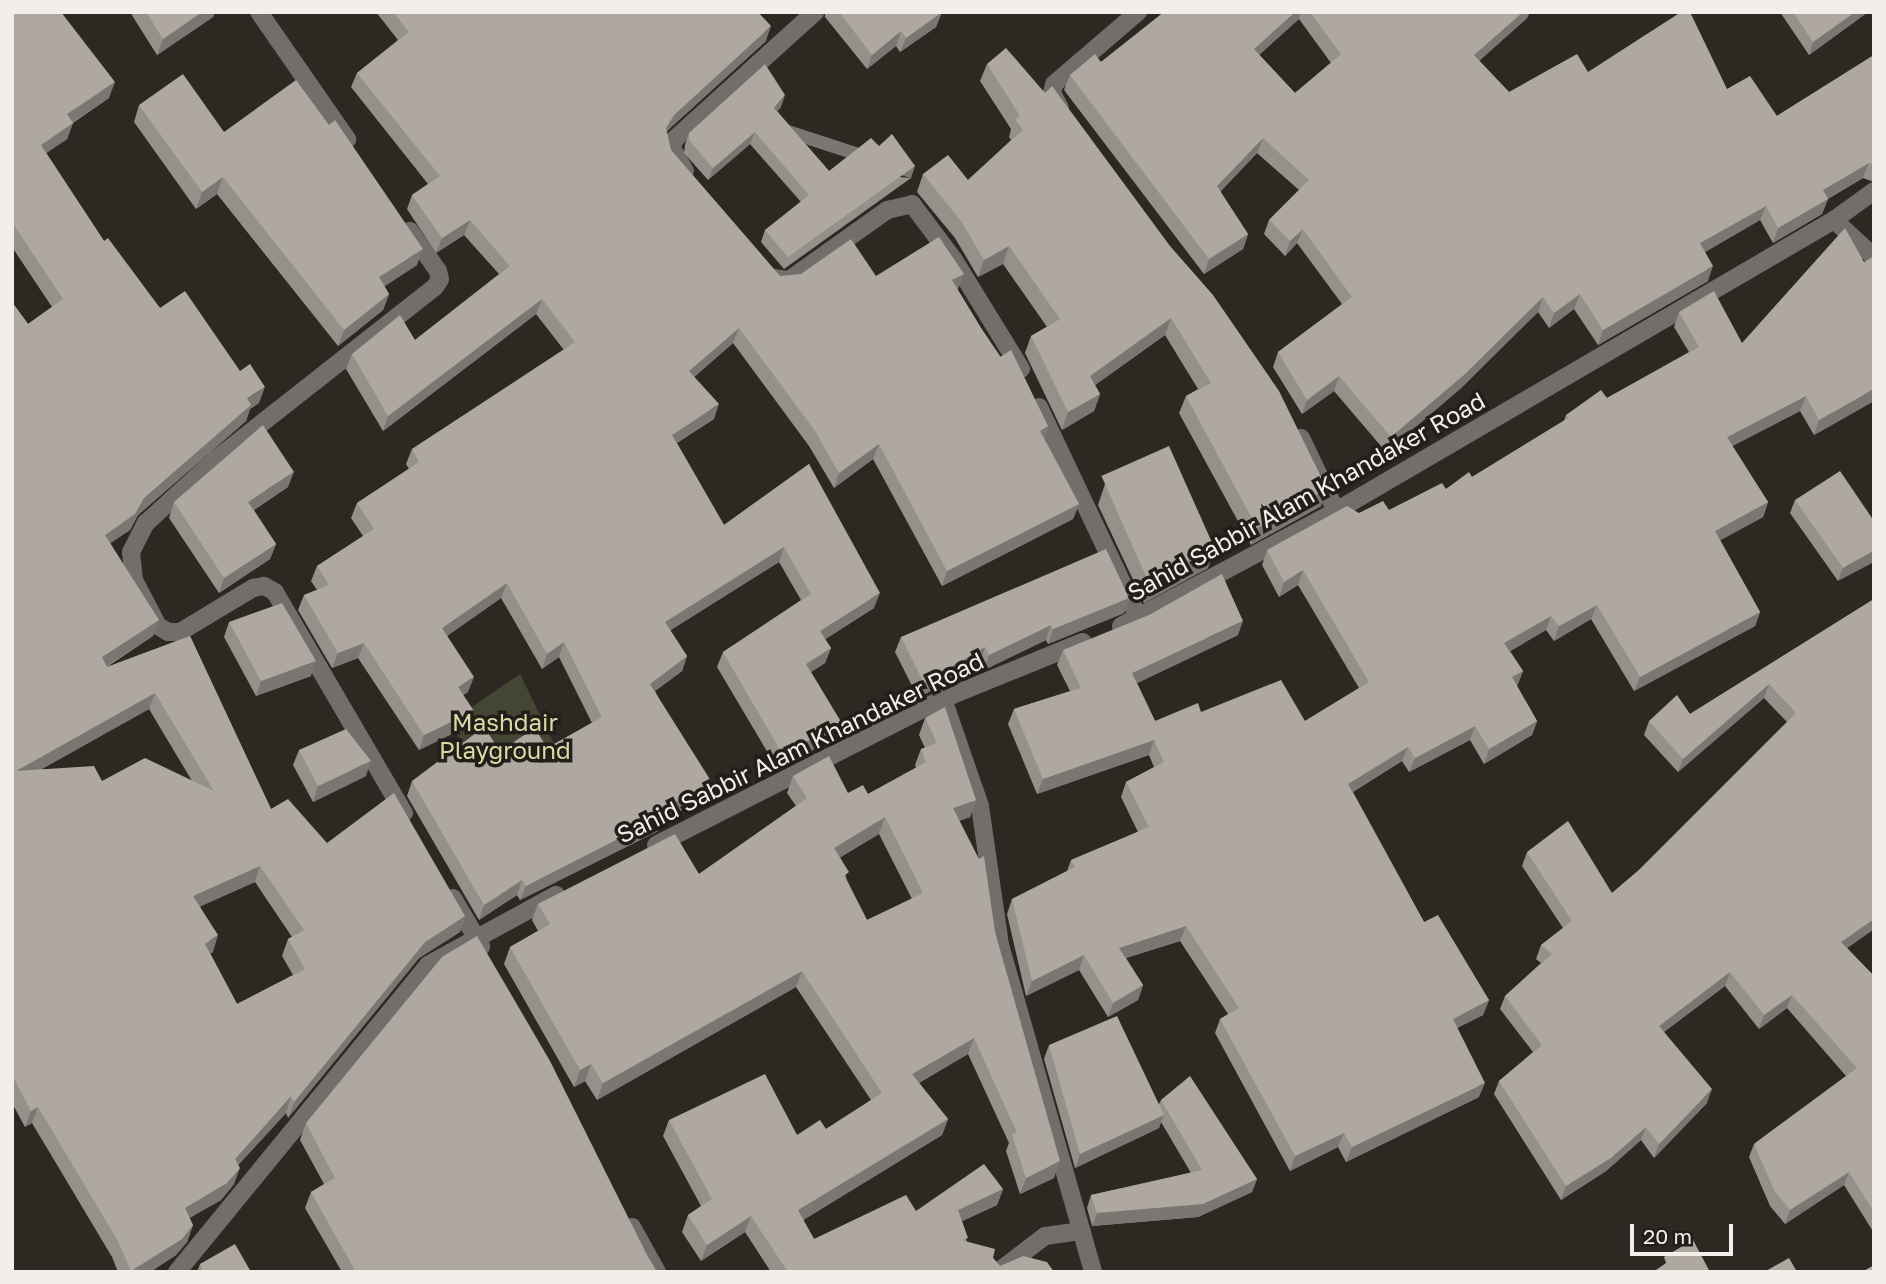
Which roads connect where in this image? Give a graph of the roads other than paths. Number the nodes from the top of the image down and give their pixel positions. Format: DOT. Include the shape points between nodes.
graph roads {
  1 [pos="259,12"];
  2 [pos="815,12"];
  3 [pos="1138,12"];
  4 [pos="1072,122"];
  5 [pos="360,159"];
  6 [pos="700,190"];
  7 [pos="1874,191"];
  8 [pos="399,215"];
  9 [pos="1834,220"];
  10 [pos="1874,257"];
  11 [pos="761,264"];
  12 [pos="1295,425"];
  13 [pos="1336,511"];
  14 [pos="1139,619"];
  15 [pos="943,699"];
  16 [pos="413,829"];
  17 [pos="635,855"];
  18 [pos="441,877"];
  19 [pos="574,886"];
  20 [pos="475,936"];
  21 [pos="489,959"];
  22 [pos="621,1205"];
  23 [pos="1082,1231"];
  24 [pos="177,1272"];
  25 [pos="657,1272"];
  26 [pos="998,1272"];
  27 [pos="1093,1272"];
  1 -- 5 [label="street"];
  2 -- 6 [label="street" via="676,138 671,147 674,158"];
  3 -- 4 [label="street" via="1054,84 1056,103"];
  7 -- 9 [label="street, Sahid Sabbir Alam Khandaker Road"];
  8 -- 16 [label="street" via="438,271 435,287 215,460 146,523 131,552 134,580 158,626 168,632 180,632 253,588 264,586 275,592"];
  9 -- 10 [label="street"];
  9 -- 13 [label="street, Sahid Sabbir Alam Khandaker Road"];
  11 -- 14 [label="street" via="779,281 789,280 887,210 912,204 954,260 1030,388"];
  12 -- 13 [label="street"];
  13 -- 14 [label="street, Sahid Sabbir Alam Khandaker Road"];
  14 -- 15 [label="street, Sahid Sabbir Alam Khandaker Road"];
  15 -- 17 [label="street, Sahid Sabbir Alam Khandaker Road"];
  15 -- 23 [label="street" via="980,806 1000,945"];
  18 -- 20 [label="street"];
  19 -- 20 [label="street"];
  20 -- 21 [label="street"];
  20 -- 24 [label="street" via="428,965"];
  22 -- 25 [label="street"];
  23 -- 26 [label="street" via="1045,1236"];
  23 -- 27 [label="street"];
}
